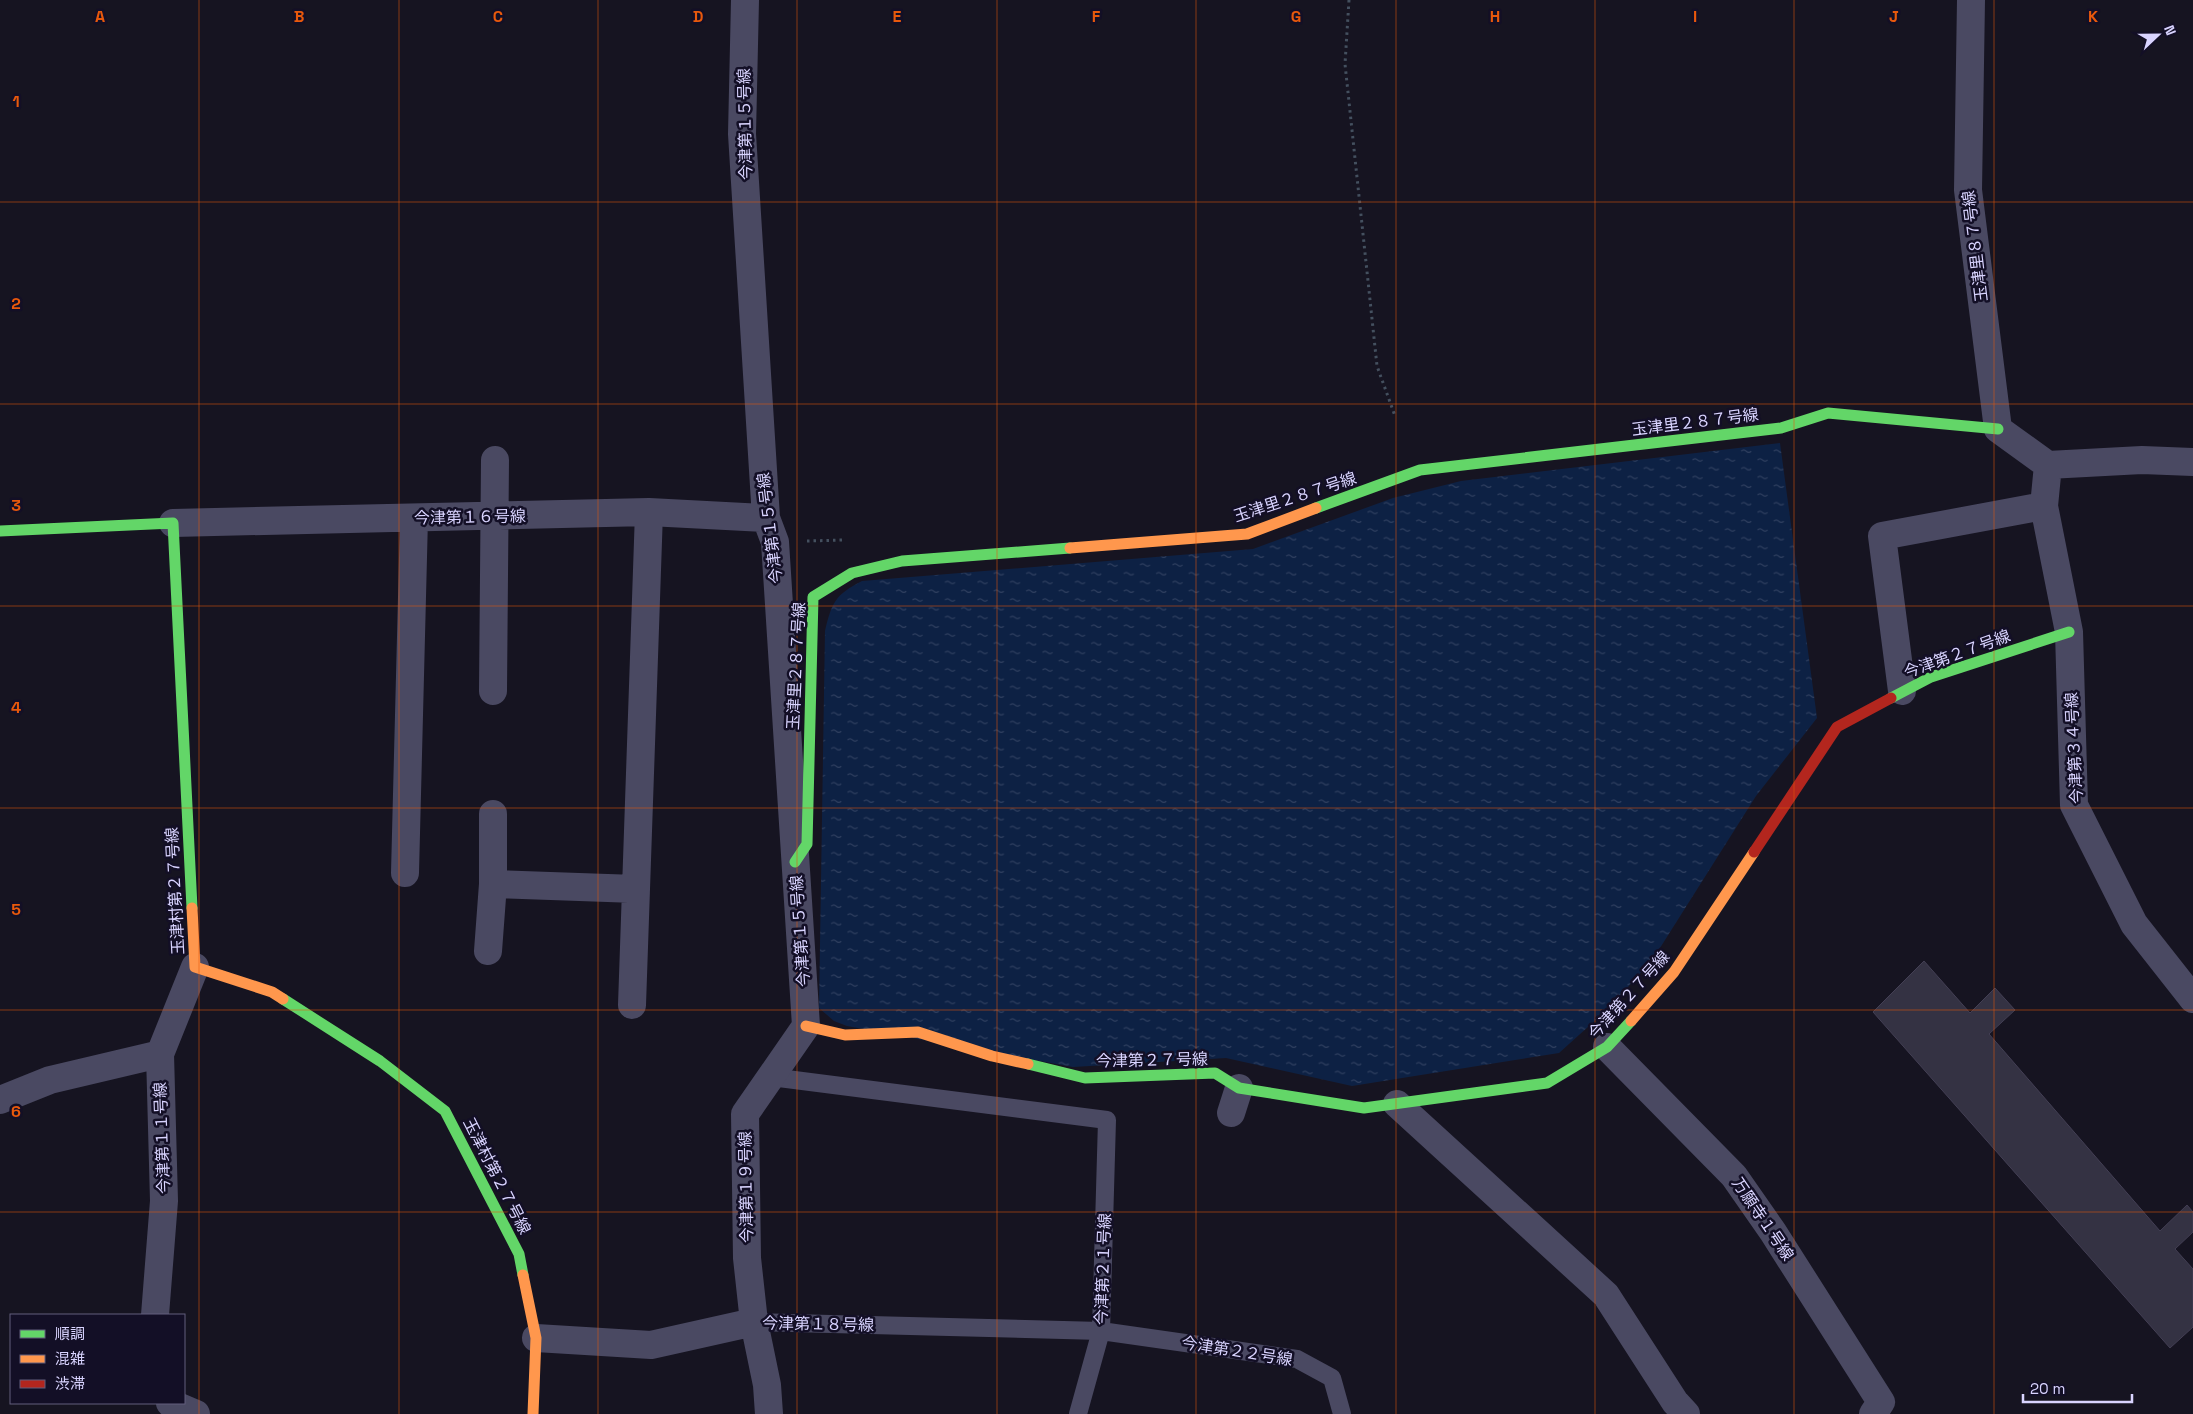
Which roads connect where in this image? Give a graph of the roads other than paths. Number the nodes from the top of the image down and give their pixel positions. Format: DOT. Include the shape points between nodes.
graph roads {
  1 [pos="745,0"];
  2 [pos="1971,0"];
  3 [pos="1998,429"];
  4 [pos="495,460"];
  5 [pos="2193,462"];
  6 [pos="2048,465"];
  7 [pos="2044,506"];
  8 [pos="650,512"];
  9 [pos="496,516"];
  10 [pos="414,518"];
  11 [pos="766,518"];
  12 [pos="173,523"];
  13 [pos="0,531"];
  14 [pos="2069,632"];
  15 [pos="1902,691"];
  16 [pos="493,692"];
  17 [pos="493,814"];
  18 [pos="795,862"];
  19 [pos="405,873"];
  20 [pos="493,884"];
  21 [pos="636,889"];
  22 [pos="488,951"];
  23 [pos="195,967"];
  24 [pos="2193,999"];
  25 [pos="632,1005"];
  26 [pos="806,1026"];
  27 [pos="1607,1047"];
  28 [pos="160,1054"];
  29 [pos="771,1077"];
  30 [pos="0,1100"];
  31 [pos="1397,1104"];
  32 [pos="155,1314"];
  33 [pos="754,1322"];
  34 [pos="1102,1331"];
  35 [pos="536,1338"];
  36 [pos="172,1404"];
  37 [pos="196,1414"];
  38 [pos="534,1414"];
  39 [pos="769,1414"];
  40 [pos="1078,1414"];
  41 [pos="1342,1414"];
  42 [pos="1686,1414"];
  43 [pos="1873,1414"];
  1 -- 11 [label="street, 今津第１５号線" via="742,134"];
  2 -- 3 [label="street, 玉津里８７号線" via="1968,190"];
  3 -- 6 [label="street"];
  3 -- 18 [label="street, 玉津里２８７号線" via="1828,414 1781,428 1420,470 1247,534 902,561 852,572 813,597 807,844"];
  4 -- 9 [label="street"];
  5 -- 6 [label="street" via="2142,460"];
  6 -- 7 [label="street, 今津第３４号線"];
  7 -- 14 [label="street, 今津第３４号線"];
  7 -- 15 [label="street" via="1882,536"];
  8 -- 9 [label="street, 今津第１６号線"];
  8 -- 11 [label="street, 今津第１６号線"];
  8 -- 21 [label="street"];
  9 -- 10 [label="street, 今津第１６号線"];
  9 -- 16 [label="street"];
  10 -- 12 [label="street, 今津第１６号線"];
  10 -- 19 [label="street"];
  11 -- 18 [label="street, 今津第１５号線" via="775,542"];
  12 -- 13 [label="street"];
  12 -- 23 [label="street, 玉津村第２７号線"];
  14 -- 15 [label="street, 今津第２７号線" via="1931,677"];
  14 -- 24 [label="street, 今津第３４号線" via="2074,805 2134,924"];
  15 -- 27 [label="street, 今津第２７号線" via="1837,727 1674,972"];
  17 -- 20 [label="street"];
  18 -- 26 [label="street, 今津第１５号線"];
  20 -- 21 [label="street"];
  20 -- 22 [label="street"];
  21 -- 25 [label="street"];
  23 -- 28 [label="street, 今津第１１号線"];
  23 -- 35 [label="street, 玉津村第２７号線" via="272,992 380,1061 445,1111 519,1254"];
  26 -- 29 [label="street, 今津第１９号線"];
  26 -- 31 [label="street, 今津第２７号線" via="845,1035 918,1032 992,1056 1085,1078 1214,1073 1235,1101 1364,1108"];
  27 -- 31 [label="street, 今津第２７号線" via="1547,1083"];
  27 -- 43 [label="street, 万願寺１号線" via="1734,1176 1881,1402"];
  28 -- 30 [label="street" via="50,1080"];
  28 -- 32 [label="street, 今津第１１号線" via="164,1201"];
  29 -- 33 [label="street, 今津第１９号線" via="745,1114 747,1258"];
  29 -- 34 [label="lane, 今津第２１号線" via="1107,1120"];
  31 -- 42 [label="street" via="1606,1295"];
  33 -- 34 [label="lane, 今津第１８号線"];
  33 -- 35 [label="street, 今津第１８号線" via="651,1346"];
  33 -- 39 [label="street, 今津第１９号線" via="767,1385"];
  34 -- 40 [label="lane, 今津第２１号線"];
  34 -- 41 [label="lane, 今津第２２号線" via="1297,1359 1332,1378"];
  35 -- 38 [label="street, 玉津村第２７号線"];
  36 -- 37 [label="street"];
}
